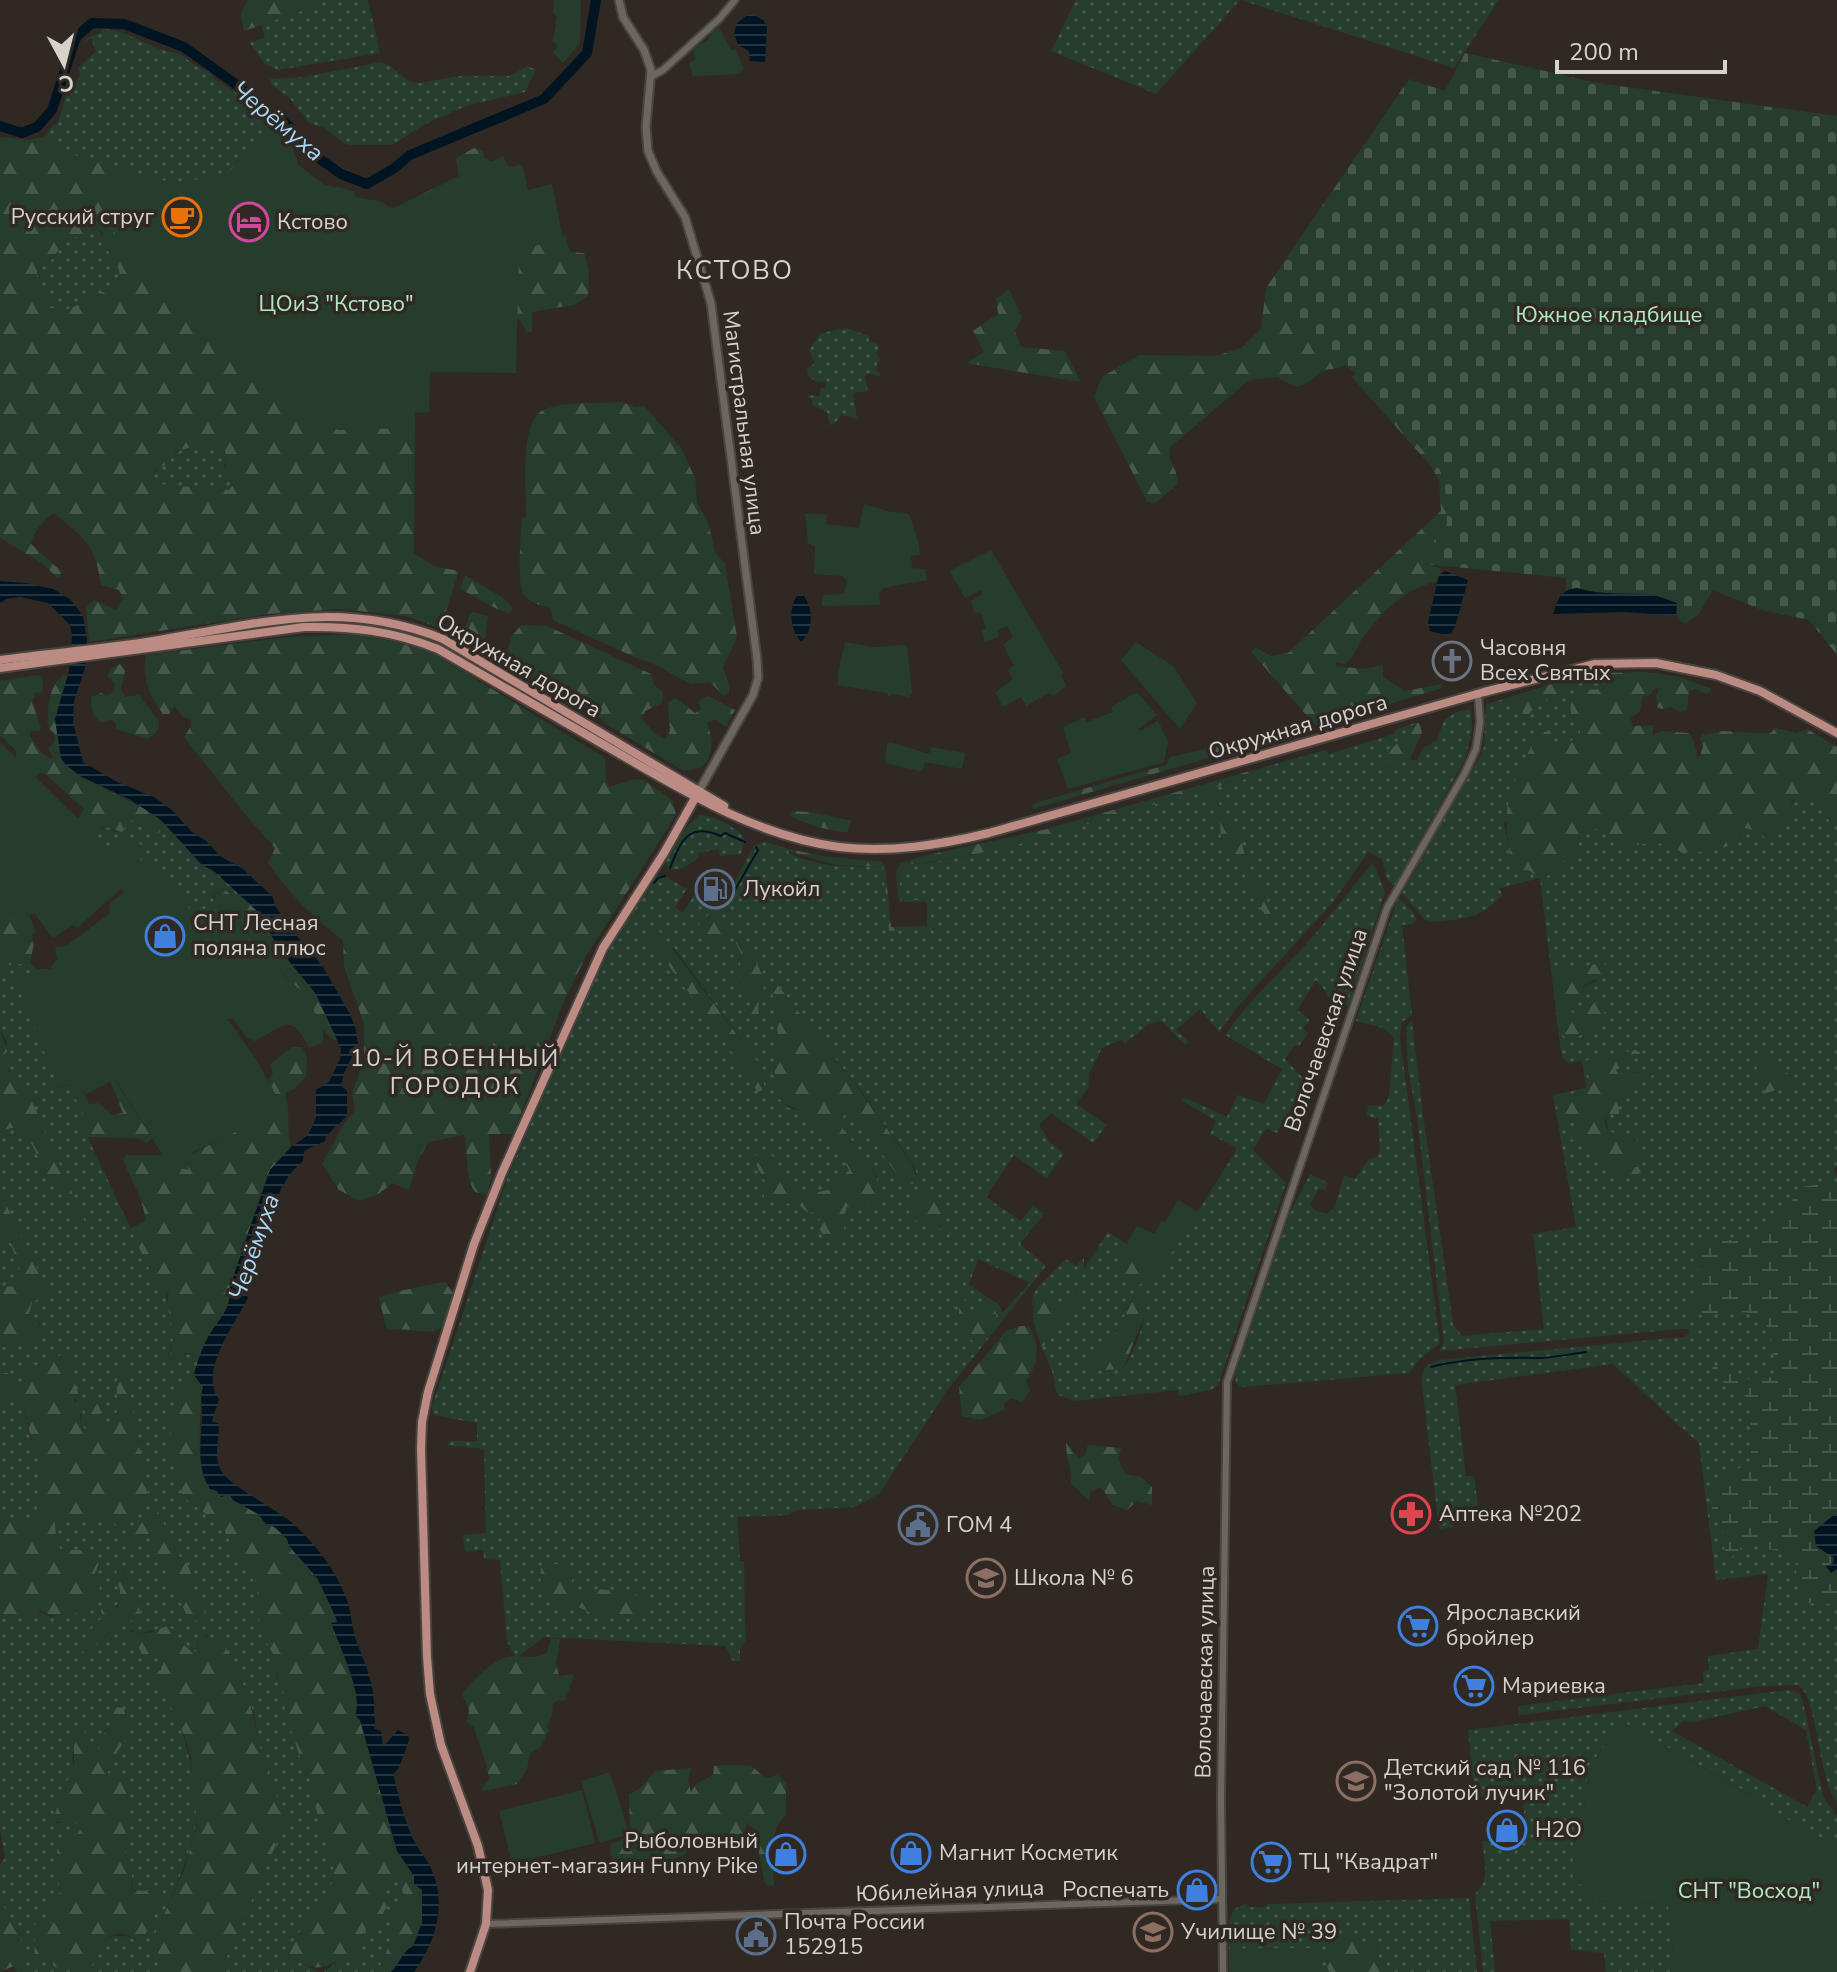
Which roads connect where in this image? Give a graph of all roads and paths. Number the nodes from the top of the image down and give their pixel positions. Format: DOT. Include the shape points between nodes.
graph roads {
  1 [pos="619,0"];
  2 [pos="735,0"];
  3 [pos="652,76"];
  4 [pos="47,657"];
  5 [pos="0,660"];
  6 [pos="0,668"];
  7 [pos="1478,694"];
  8 [pos="1837,733"];
  9 [pos="697,794"];
  10 [pos="1222,1899"];
  11 [pos="486,1924"];
  12 [pos="470,1972"];
  13 [pos="1223,1972"];
  1 -- 3 [label="main road"];
  2 -- 3 [label="street"];
  3 -- 9 [label="main road, Магистральная улица" via="648,151 685,217 711,303 758,666 750,700"];
  4 -- 5 [label="main road, Окружная дорога"];
  4 -- 6 [label="main road, Окружная дорога"];
  4 -- 9 [label="main road, Окружная дорога" via="300,617 406,625 443,639"];
  7 -- 8 [label="main road, Окружная дорога" via="1591,665 1656,663 1745,685"];
  7 -- 9 [label="main road, Окружная дорога" via="937,844 853,848 814,842 760,825"];
  7 -- 10 [label="street, Волочаевская улица" via="1476,749 1386,910 1230,1372 1225,1408"];
  9 -- 11 [label="main road" via="579,997 474,1244 421,1429 430,1694 441,1745 482,1859 488,1890"];
  10 -- 11 [label="street, Юбилейная улица"];
  10 -- 13 [label="street, Волочаевская улица"];
  11 -- 12 [label="main road"];
}
